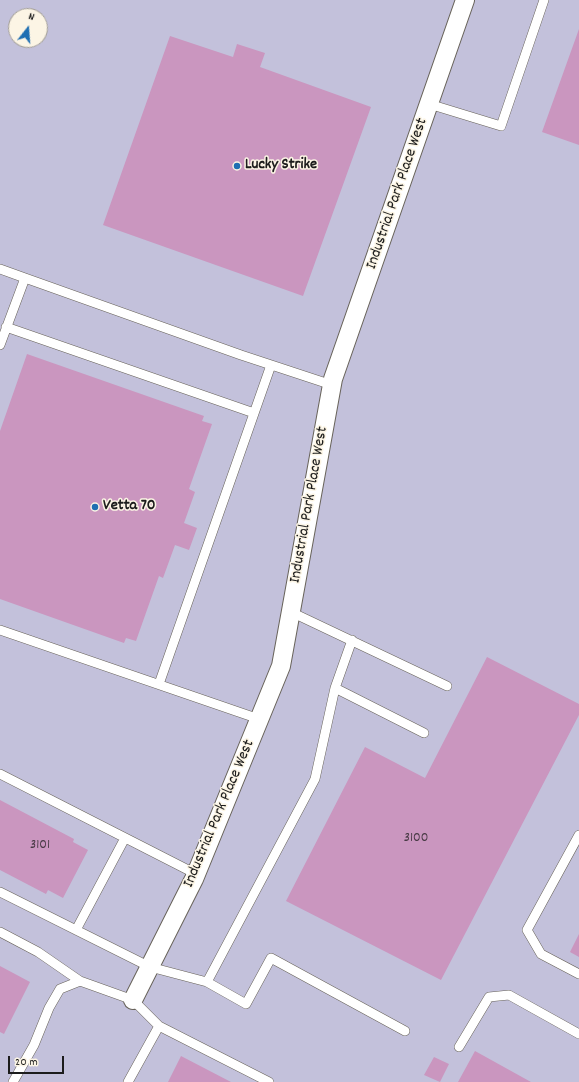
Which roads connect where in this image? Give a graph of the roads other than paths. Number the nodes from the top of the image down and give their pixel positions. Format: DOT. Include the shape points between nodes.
graph roads {
  1 [pos="465,0"];
  2 [pos="544,0"];
  3 [pos="429,104"];
  4 [pos="0,269"];
  5 [pos="26,278"];
  6 [pos="6,327"];
  7 [pos="0,345"];
  8 [pos="271,365"];
  9 [pos="332,385"];
  10 [pos="254,414"];
  11 [pos="291,612"];
  12 [pos="0,630"];
  13 [pos="352,640"];
  14 [pos="159,684"];
  15 [pos="447,686"];
  16 [pos="335,688"];
  17 [pos="259,719"];
  18 [pos="424,733"];
  19 [pos="0,774"];
  20 [pos="579,835"];
  21 [pos="125,838"];
  22 [pos="196,874"];
  23 [pos="0,892"];
  24 [pos="76,930"];
  25 [pos="0,932"];
  26 [pos="150,966"];
  27 [pos="579,974"];
  28 [pos="80,981"];
  29 [pos="207,982"];
  30 [pos="133,1000"];
  31 [pos="159,1026"];
  32 [pos="405,1031"];
  33 [pos="579,1034"];
  34 [pos="459,1047"];
  35 [pos="13,1082"];
  36 [pos="128,1082"];
  37 [pos="269,1082"];
  1 -- 3 [label="street, Industrial Park Place West"];
  2 -- 3 [label="lane" via="501,126"];
  3 -- 9 [label="street, Industrial Park Place West"];
  4 -- 5 [label="lane"];
  5 -- 6 [label="lane"];
  5 -- 8 [label="lane"];
  6 -- 7 [label="lane"];
  6 -- 10 [label="lane"];
  8 -- 9 [label="lane"];
  8 -- 10 [label="lane"];
  9 -- 11 [label="street, Industrial Park Place West"];
  10 -- 14 [label="lane"];
  11 -- 13 [label="lane"];
  11 -- 17 [label="street, Industrial Park Place West" via="281,666"];
  12 -- 14 [label="lane"];
  13 -- 15 [label="lane"];
  13 -- 16 [label="lane"];
  14 -- 17 [label="lane"];
  16 -- 18 [label="lane"];
  16 -- 29 [label="lane" via="315,779"];
  17 -- 22 [label="street, Industrial Park Place West"];
  19 -- 21 [label="lane"];
  20 -- 27 [label="lane" via="527,930 541,954"];
  21 -- 22 [label="lane"];
  21 -- 24 [label="lane"];
  22 -- 26 [label="street, Industrial Park Place West"];
  23 -- 24 [label="lane"];
  24 -- 26 [label="lane"];
  25 -- 28 [label="lane" via="38,952"];
  26 -- 29 [label="lane"];
  26 -- 30 [label="street, Industrial Park Place West"];
  28 -- 30 [label="lane"];
  28 -- 35 [label="lane" via="60,989 34,1045"];
  29 -- 32 [label="lane" via="246,1004 271,958"];
  30 -- 31 [label="lane"];
  31 -- 36 [label="lane"];
  31 -- 37 [label="lane"];
  33 -- 34 [label="lane" via="509,996 489,997"];
}
